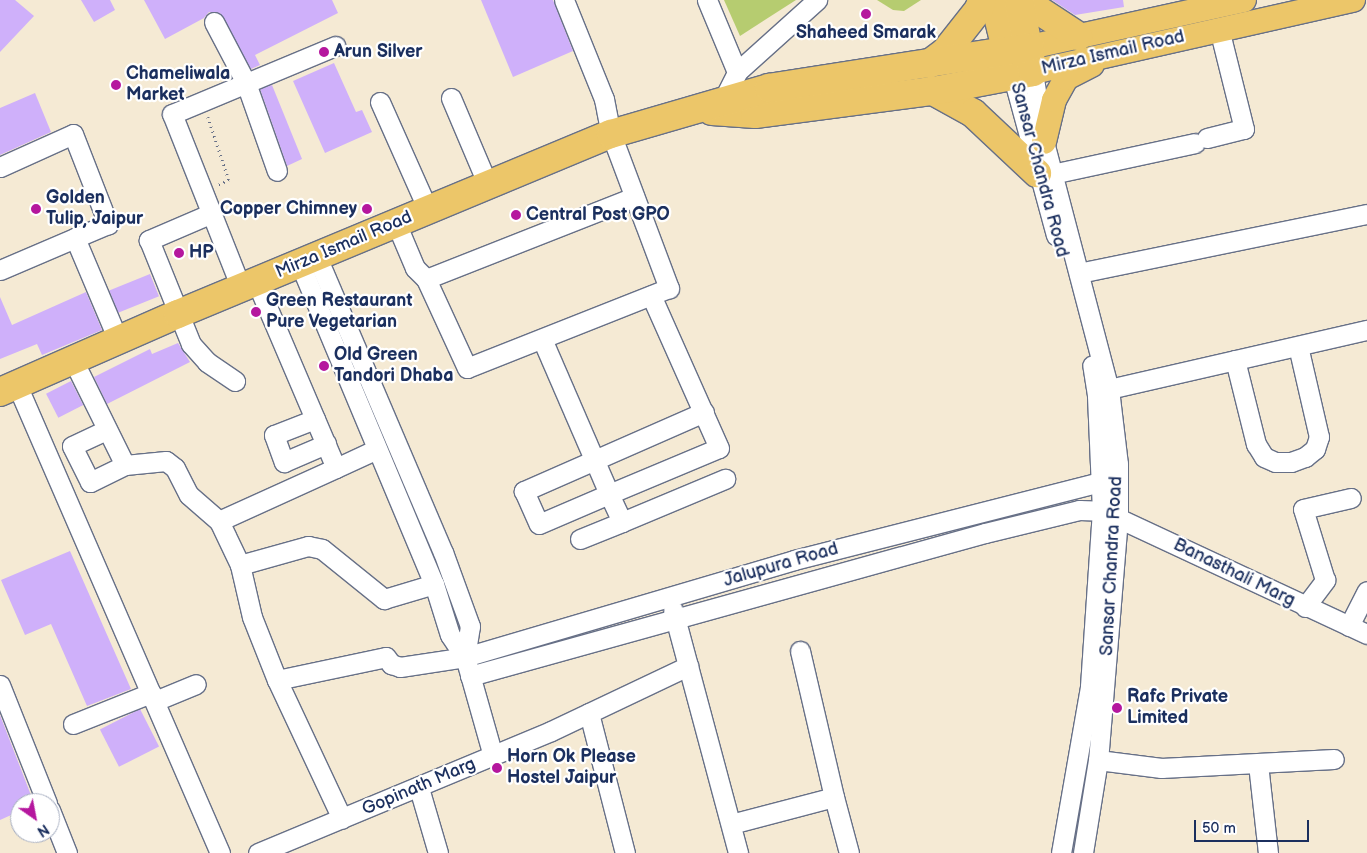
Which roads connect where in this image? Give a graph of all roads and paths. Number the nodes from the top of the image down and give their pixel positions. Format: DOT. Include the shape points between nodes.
graph roads {
  1 [pos="564,0"];
  2 [pos="707,0"];
  3 [pos="817,0"];
  4 [pos="982,0"];
  5 [pos="994,0"];
  6 [pos="1019,0"];
  7 [pos="1023,0"];
  8 [pos="1244,0"];
  9 [pos="1353,0"];
  10 [pos="1282,7"];
  11 [pos="214,22"];
  12 [pos="1219,29"];
  13 [pos="1078,36"];
  14 [pos="335,46"];
  15 [pos="1116,52"];
  16 [pos="1021,62"];
  17 [pos="930,64"];
  18 [pos="737,72"];
  19 [pos="246,83"];
  20 [pos="934,91"];
  21 [pos="136,95"];
  22 [pos="451,98"];
  23 [pos="203,102"];
  24 [pos="380,102"];
  25 [pos="711,108"];
  26 [pos="172,114"];
  27 [pos="611,134"];
  28 [pos="1044,142"];
  29 [pos="0,166"];
  30 [pos="277,171"];
  31 [pos="1045,173"];
  32 [pos="488,185"];
  33 [pos="203,192"];
  34 [pos="634,197"];
  35 [pos="428,210"];
  36 [pos="212,213"];
  37 [pos="1367,214"];
  38 [pos="396,223"];
  39 [pos="75,238"];
  40 [pos="308,260"];
  41 [pos="0,270"];
  42 [pos="1079,272"];
  43 [pos="426,279"];
  44 [pos="249,286"];
  45 [pos="652,295"];
  46 [pos="178,314"];
  47 [pos="1367,330"];
  48 [pos="542,339"];
  49 [pos="118,340"];
  50 [pos="1298,346"];
  51 [pos="73,360"];
  52 [pos="1235,360"];
  53 [pos="235,381"];
  54 [pos="9,388"];
  55 [pos="1110,389"];
  56 [pos="704,412"];
  57 [pos="315,419"];
  58 [pos="106,430"];
  59 [pos="326,444"];
  60 [pos="377,449"];
  61 [pos="594,460"];
  62 [pos="125,465"];
  63 [pos="336,468"];
  64 [pos="725,479"];
  65 [pos="1118,481"];
  66 [pos="1099,482"];
  67 [pos="609,494"];
  68 [pos="1351,498"];
  69 [pos="1110,514"];
  70 [pos="219,521"];
  71 [pos="622,522"];
  72 [pos="580,539"];
  73 [pos="240,565"];
  74 [pos="434,584"];
  75 [pos="1367,591"];
  76 [pos="670,598"];
  77 [pos="1305,607"];
  78 [pos="676,621"];
  79 [pos="1349,626"];
  80 [pos="1367,634"];
  81 [pos="800,651"];
  82 [pos="465,658"];
  83 [pos="688,666"];
  84 [pos="470,676"];
  85 [pos="277,680"];
  86 [pos="196,684"];
  87 [pos="0,685"];
  88 [pos="153,697"];
  89 [pos="589,713"];
  90 [pos="6,717"];
  91 [pos="73,724"];
  92 [pos="493,756"];
  93 [pos="1334,759"];
  94 [pos="1098,760"];
  95 [pos="1258,764"];
  96 [pos="419,788"];
  97 [pos="42,793"];
  98 [pos="834,797"];
  99 [pos="342,819"];
  100 [pos="731,824"];
  101 [pos="60,835"];
  102 [pos="67,853"];
  103 [pos="220,853"];
  104 [pos="258,853"];
  105 [pos="438,853"];
  106 [pos="625,853"];
  107 [pos="738,853"];
  108 [pos="849,853"];
  109 [pos="1061,853"];
  110 [pos="1083,853"];
  111 [pos="1268,853"];
  1 -- 27 [label="street" via="604,99"];
  2 -- 18 [label="street"];
  3 -- 18 [label="street"];
  4 -- 17 [label="highway" via="946,51"];
  5 -- 16 [label="highway"];
  6 -- 16 [label="highway"];
  7 -- 13 [label="highway"];
  8 -- 13 [label="main road, Mirza Ismail Road"];
  9 -- 10 [label="main road, Mirza Ismail Road"];
  10 -- 12 [label="main road, Mirza Ismail Road"];
  11 -- 19 [label="street"];
  12 -- 15 [label="main road, Mirza Ismail Road"];
  12 -- 31 [label="street" via="1244,129"];
  13 -- 16 [label="main road, Mirza Ismail Road"];
  14 -- 19 [label="street"];
  15 -- 16 [label="main road, Mirza Ismail Road"];
  15 -- 28 [label="main road" via="1066,78 1054,100"];
  16 -- 17 [label="highway, Mirza Ismail Road"];
  16 -- 20 [label="highway, Mirza Ismail Road"];
  16 -- 28 [label="street, Sansar Chandra Road"];
  16 -- 31 [label="street, Sansar Chandra Road"];
  17 -- 25 [label="highway, Mirza Ismail Road" via="769,88"];
  18 -- 25 [label="street"];
  19 -- 23 [label="street"];
  19 -- 30 [label="street"];
  20 -- 25 [label="highway, Mirza Ismail Road" via="755,114"];
  20 -- 31 [label="highway" via="973,113"];
  21 -- 26 [label="path" via="157,92"];
  22 -- 32 [label="street"];
  23 -- 26 [label="street"];
  23 -- 33 [label="path" via="229,180"];
  24 -- 35 [label="street"];
  25 -- 27 [label="highway, Mirza Ismail Road"];
  26 -- 33 [label="street"];
  27 -- 32 [label="highway, Mirza Ismail Road"];
  27 -- 34 [label="street"];
  28 -- 31 [label="street, Sansar Chandra Road"];
  29 -- 39 [label="street" via="73,134 108,224"];
  31 -- 42 [label="street, Sansar Chandra Road"];
  31 -- 66 [label="street, Sansar Chandra Road" via="1094,375"];
  32 -- 35 [label="highway, Mirza Ismail Road"];
  33 -- 36 [label="street"];
  34 -- 43 [label="street"];
  34 -- 45 [label="street" via="669,288"];
  35 -- 38 [label="highway, Mirza Ismail Road"];
  36 -- 44 [label="street"];
  36 -- 46 [label="street" via="149,240"];
  37 -- 42 [label="street"];
  38 -- 40 [label="highway, Mirza Ismail Road"];
  38 -- 43 [label="street" via="415,268"];
  39 -- 41 [label="street"];
  39 -- 49 [label="street"];
  40 -- 44 [label="highway, Mirza Ismail Road"];
  40 -- 60 [label="street"];
  40 -- 82 [label="street" via="443,552 470,626"];
  42 -- 55 [label="street, Sansar Chandra Road"];
  43 -- 48 [label="street" via="467,368"];
  44 -- 46 [label="highway, Mirza Ismail Road"];
  44 -- 57 [label="street"];
  45 -- 48 [label="street"];
  45 -- 56 [label="street"];
  46 -- 49 [label="highway, Mirza Ismail Road"];
  46 -- 53 [label="street" via="197,353"];
  47 -- 50 [label="street"];
  48 -- 61 [label="street"];
  49 -- 51 [label="highway, Mirza Ismail Road"];
  50 -- 52 [label="street"];
  50 -- 52 [label="street" via="1319,438 1315,449 1291,462 1275,462 1264,457 1256,444"];
  51 -- 54 [label="highway, Mirza Ismail Road"];
  51 -- 58 [label="street"];
  52 -- 55 [label="street"];
  54 -- 88 [label="street"];
  55 -- 65 [label="street, Sansar Chandra Road"];
  56 -- 61 [label="street"];
  56 -- 67 [label="street" via="719,448"];
  57 -- 59 [label="street"];
  57 -- 59 [label="street" via="274,435 284,462"];
  58 -- 62 [label="street"];
  58 -- 62 [label="street" via="72,446 90,482"];
  59 -- 63 [label="street"];
  60 -- 63 [label="street"];
  60 -- 74 [label="street"];
  61 -- 67 [label="street"];
  61 -- 67 [label="street" via="524,491 539,524"];
  62 -- 70 [label="street" via="166,461 175,468 189,495"];
  63 -- 70 [label="street"];
  64 -- 71 [label="street"];
  65 -- 66 [label="street, Jalupura Road"];
  65 -- 69 [label="street, Sansar Chandra Road"];
  66 -- 69 [label="street, Sansar Chandra Road"];
  66 -- 76 [label="street, Jalupura Road" via="794,560"];
  67 -- 71 [label="street"];
  68 -- 77 [label="street" via="1303,510 1325,580"];
  69 -- 77 [label="street, Banasthali Marg"];
  69 -- 78 [label="street, Jalupura Road" via="1079,510 985,533"];
  69 -- 94 [label="street, Sansar Chandra Road"];
  69 -- 109 [label="street, Sansar Chandra Road" via="1090,686"];
  70 -- 73 [label="street"];
  71 -- 72 [label="street"];
  73 -- 74 [label="street" via="308,546 322,549 384,599"];
  73 -- 85 [label="street" via="252,617"];
  74 -- 82 [label="street" via="450,635"];
  75 -- 79 [label="street"];
  76 -- 78 [label="street"];
  76 -- 82 [label="street, Jalupura Road"];
  77 -- 79 [label="street, Banasthali Marg"];
  78 -- 83 [label="street"];
  78 -- 84 [label="street, Jalupura Road"];
  79 -- 80 [label="street, Banasthali Marg"];
  81 -- 98 [label="street"];
  82 -- 84 [label="street"];
  82 -- 85 [label="street, Jalupura Road" via="400,667 391,664 386,657"];
  83 -- 89 [label="street, Gopinath Marg"];
  83 -- 100 [label="street"];
  84 -- 92 [label="street"];
  85 -- 99 [label="street"];
  86 -- 88 [label="street"];
  87 -- 90 [label="street"];
  88 -- 91 [label="street"];
  88 -- 103 [label="street"];
  89 -- 92 [label="street, Gopinath Marg"];
  89 -- 106 [label="street"];
  90 -- 97 [label="street"];
  92 -- 96 [label="street, Gopinath Marg"];
  93 -- 95 [label="street"];
  94 -- 95 [label="street" via="1161,768"];
  94 -- 110 [label="street, Sansar Chandra Road"];
  95 -- 111 [label="street"];
  96 -- 99 [label="street, Gopinath Marg"];
  96 -- 105 [label="street"];
  98 -- 100 [label="street"];
  98 -- 108 [label="street"];
  99 -- 104 [label="street, Gopinath Marg"];
  100 -- 107 [label="street"];
  101 -- 102 [label="street"];
}
